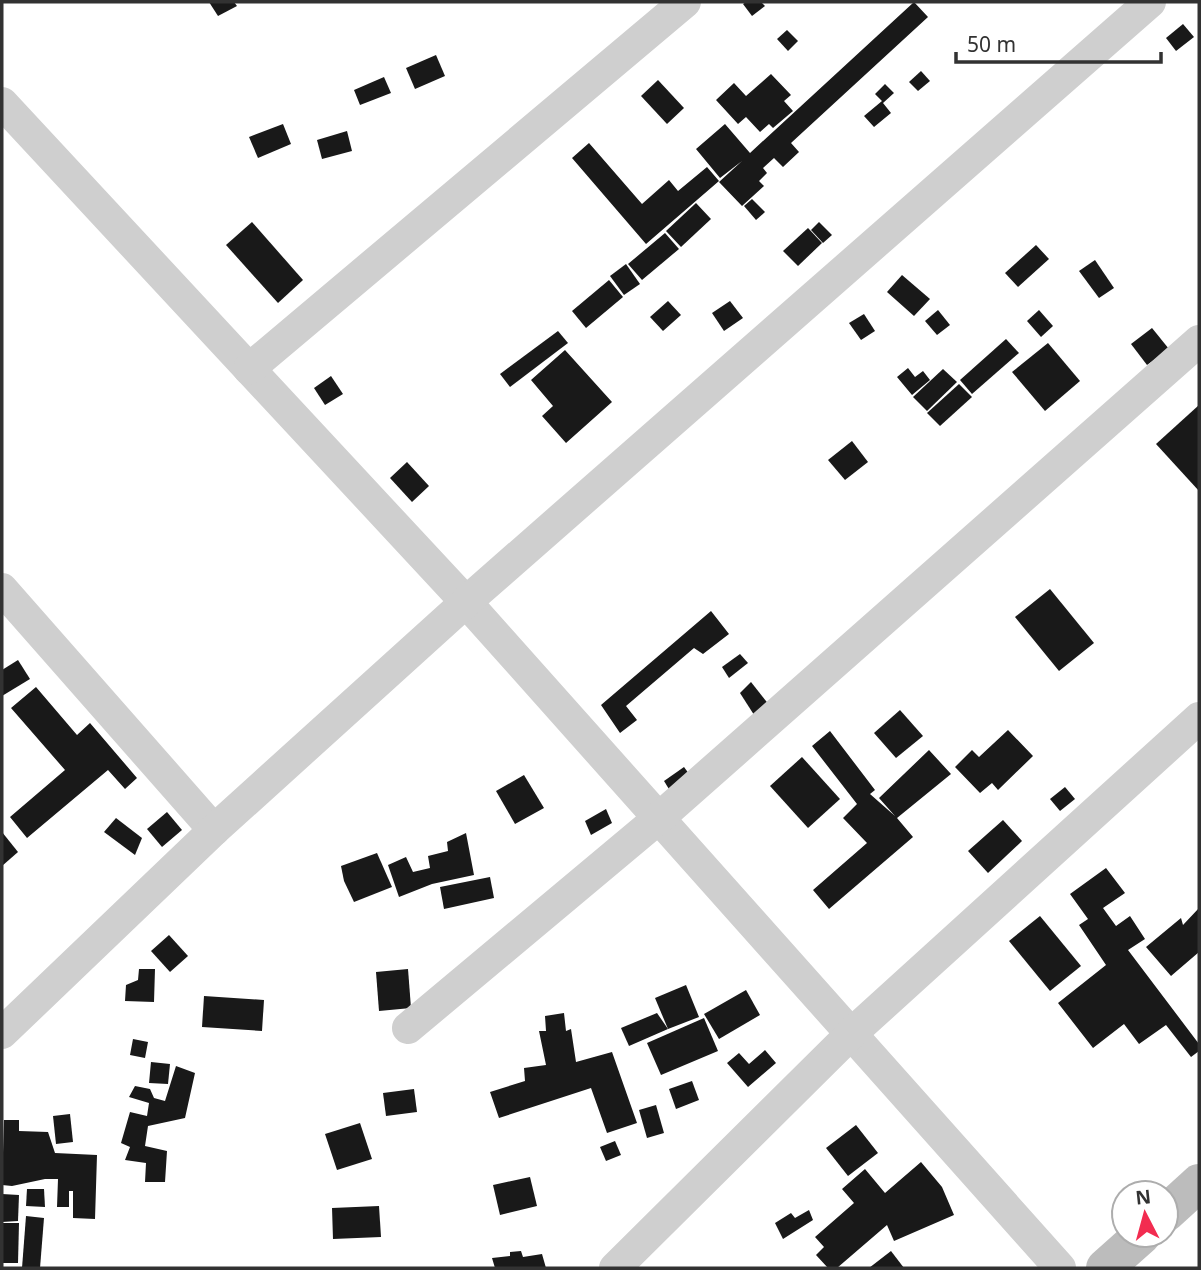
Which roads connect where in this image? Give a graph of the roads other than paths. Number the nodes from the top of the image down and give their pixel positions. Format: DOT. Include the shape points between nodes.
graph roads {
  1 [pos="685,2"];
  2 [pos="1150,2"];
  3 [pos="2,103"];
  4 [pos="1199,341"];
  5 [pos="249,369"];
  6 [pos="2,589"];
  7 [pos="466,601"];
  8 [pos="1199,718"];
  9 [pos="659,818"];
  10 [pos="214,830"];
  11 [pos="408,1028"];
  12 [pos="2,1032"];
  13 [pos="851,1034"];
  14 [pos="1199,1183"];
  15 [pos="1180,1200"];
  16 [pos="1126,1249"];
  17 [pos="625,1265"];
  18 [pos="1060,1268"];
  19 [pos="1105,1268"];
  1 -- 5 [label="street"];
  2 -- 7 [label="street"];
  3 -- 5 [label="street"];
  4 -- 9 [label="street"];
  5 -- 7 [label="street"];
  6 -- 10 [label="street"];
  7 -- 9 [label="street"];
  7 -- 10 [label="street"];
  8 -- 13 [label="street"];
  9 -- 11 [label="street"];
  9 -- 13 [label="street"];
  10 -- 12 [label="street"];
  13 -- 17 [label="street"];
  13 -- 18 [label="street"];
  14 -- 15 [label="street"];
  16 -- 19 [label="street"];
}
